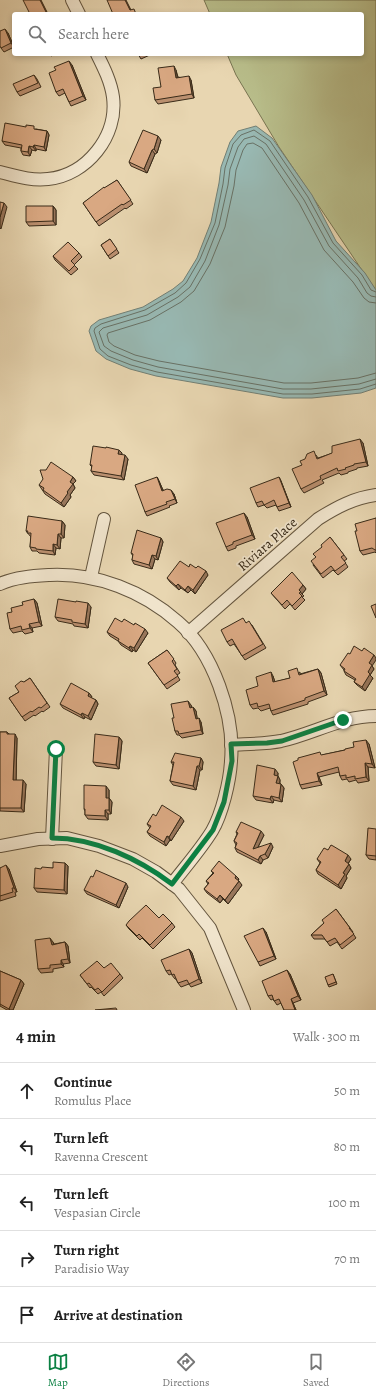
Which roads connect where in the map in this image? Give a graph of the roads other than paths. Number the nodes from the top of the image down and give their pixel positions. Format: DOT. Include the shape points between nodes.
graph roads {
  1 [pos="72,0"];
  2 [pos="77,12"];
  3 [pos="98,56"];
  4 [pos="0,172"];
  5 [pos="376,495"];
  6 [pos="104,519"];
  7 [pos="91,577"];
  8 [pos="0,584"];
  9 [pos="188,633"];
  10 [pos="376,716"];
  11 [pos="231,744"];
  12 [pos="56,749"];
  13 [pos="52,838"];
  14 [pos="0,846"];
  15 [pos="172,884"];
  16 [pos="244,1010"];
  1 -- 2 [label="street"];
  3 -- 4 [label="street" via="113,96 113,114 105,138 93,156 72,172 50,179 29,179"];
  5 -- 9 [label="street, Riviara Place" via="364,496 338,506 318,519"];
  6 -- 7 [label="street"];
  7 -- 8 [label="street" via="27,577"];
  7 -- 9 [label="street" via="120,586 152,603 178,622"];
  9 -- 11 [label="street" via="214,673 226,705"];
  10 -- 11 [label="street" via="343,720 282,741"];
  11 -- 15 [label="street" via="232,761 224,802 213,830"];
  12 -- 13 [label="street"];
  13 -- 14 [label="street"];
  13 -- 15 [label="street" via="67,838 99,846 133,859"];
  15 -- 16 [label="street" via="179,889 210,928"];
}
